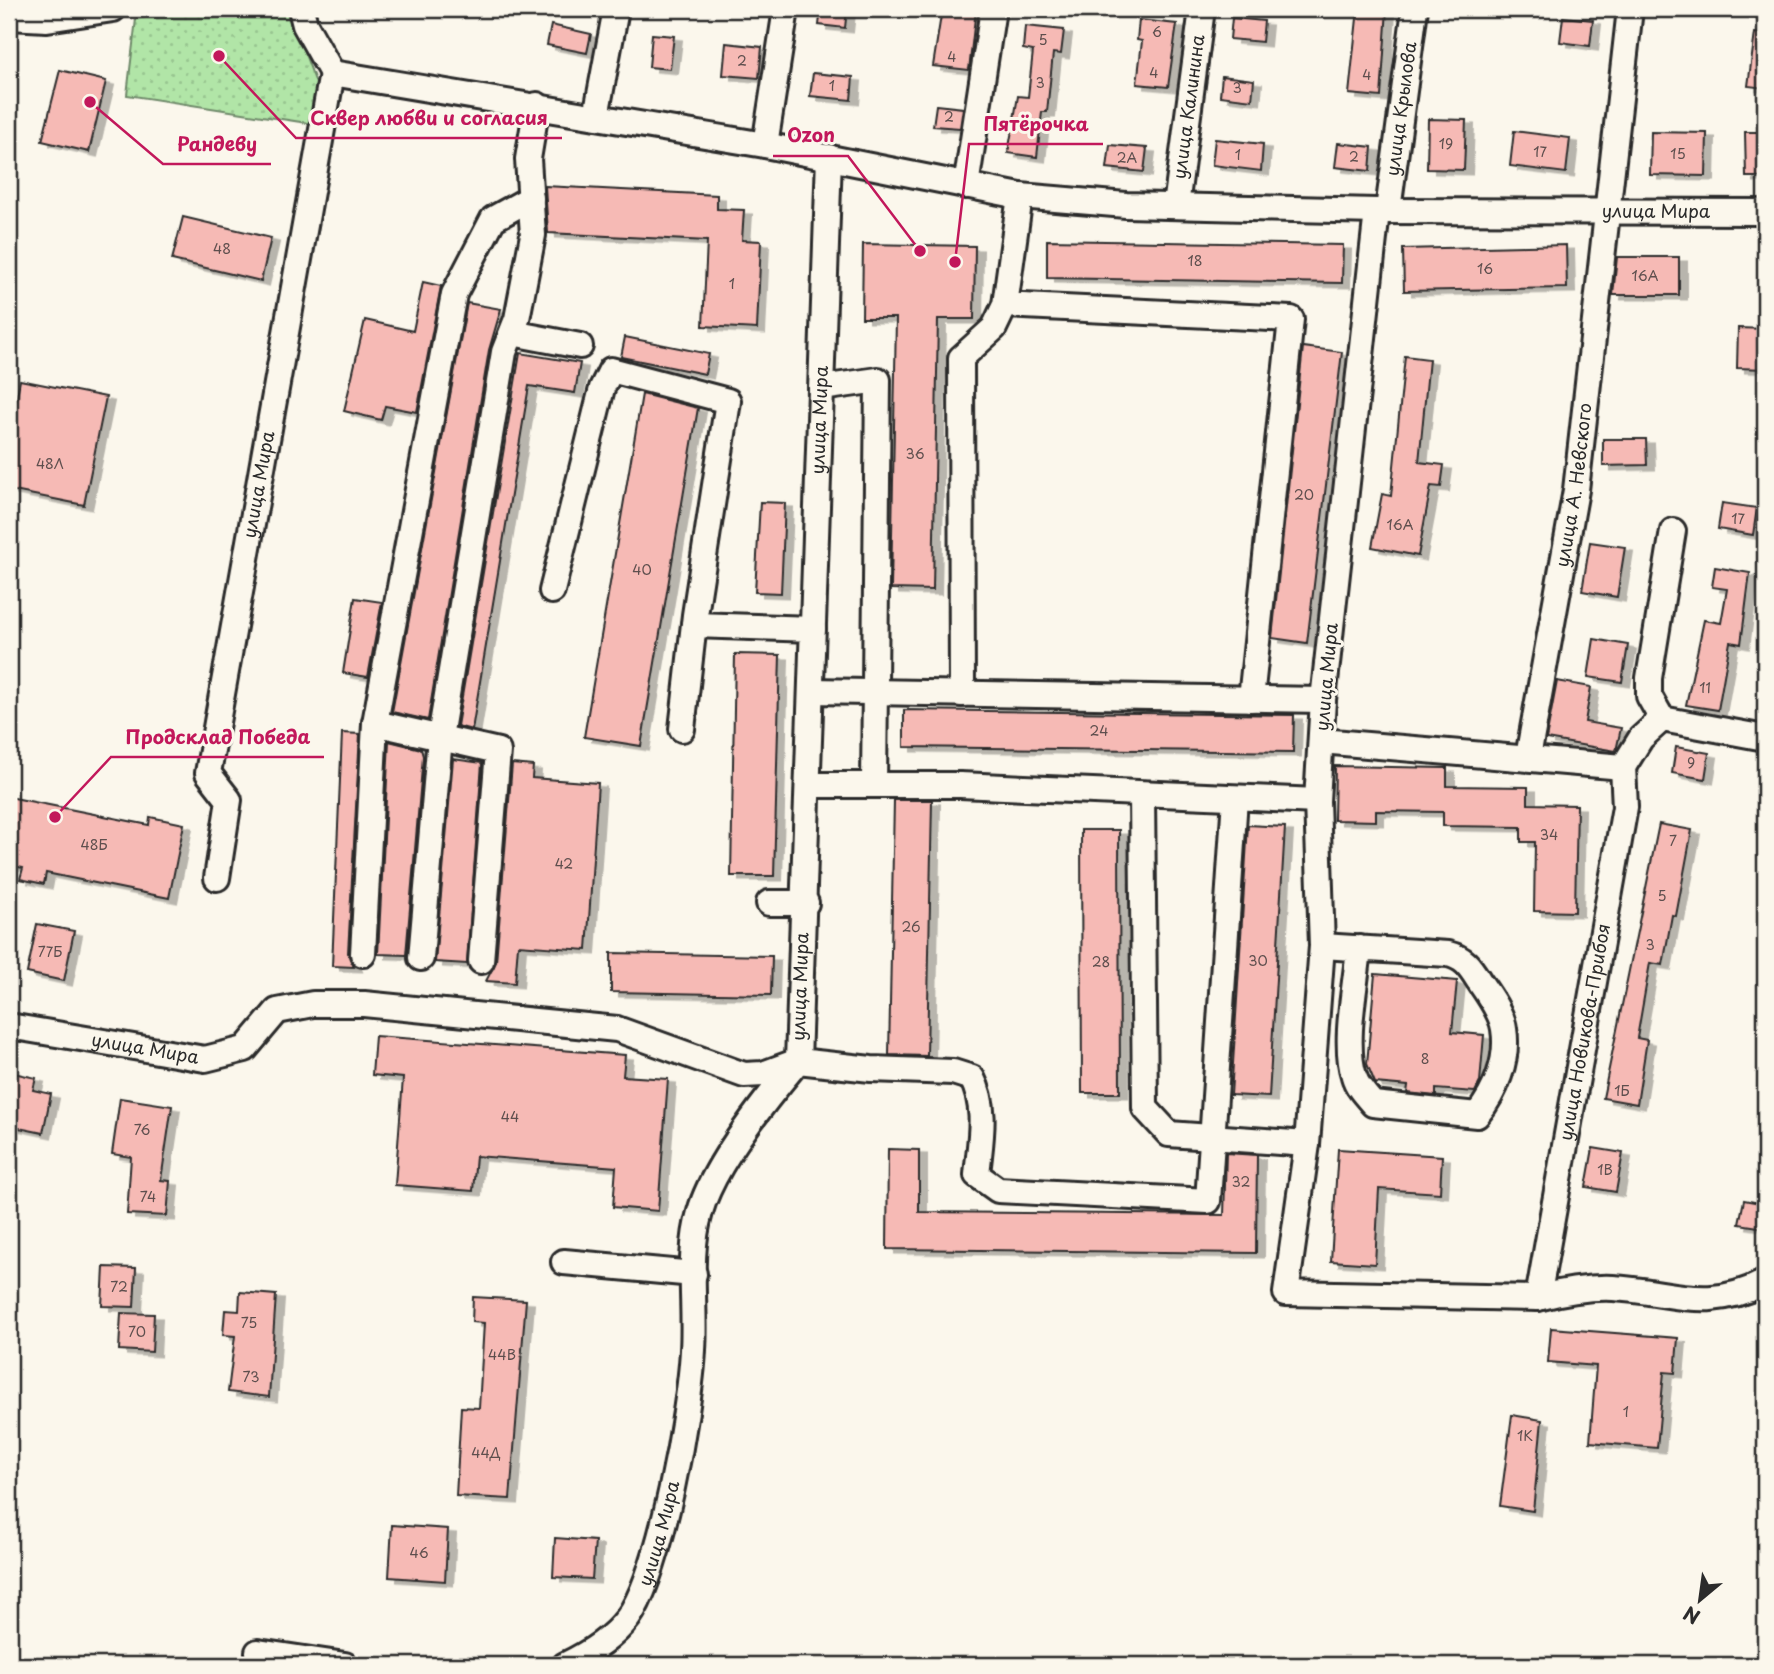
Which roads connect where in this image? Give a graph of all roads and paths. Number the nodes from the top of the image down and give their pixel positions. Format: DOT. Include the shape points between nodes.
graph roads {
  1 [pos="109,9"];
  2 [pos="301,9"];
  3 [pos="616,9"];
  4 [pos="786,9"];
  5 [pos="993,9"];
  6 [pos="1202,9"];
  7 [pos="1415,9"];
  8 [pos="1630,9"];
  9 [pos="9,17"];
  10 [pos="332,73"];
  11 [pos="537,105"];
  12 [pos="596,116"];
  13 [pos="765,145"];
  14 [pos="829,157"];
  15 [pos="966,186"];
  16 [pos="1020,196"];
  17 [pos="531,198"];
  18 [pos="1176,206"];
  19 [pos="1383,211"];
  20 [pos="1605,211"];
  21 [pos="1765,212"];
  22 [pos="1005,305"];
  23 [pos="512,333"];
  24 [pos="580,346"];
  25 [pos="821,388"];
  26 [pos="1673,531"];
  27 [pos="552,591"];
  28 [pos="694,625"];
  29 [pos="813,629"];
  30 [pos="811,691"];
  31 [pos="875,693"];
  32 [pos="962,695"];
  33 [pos="1251,699"];
  34 [pos="1324,701"];
  35 [pos="1662,719"];
  36 [pos="375,723"];
  37 [pos="682,729"];
  38 [pos="440,737"];
  39 [pos="1765,738"];
  40 [pos="1321,741"];
  41 [pos="1528,757"];
  42 [pos="1623,767"];
  43 [pos="808,785"];
  44 [pos="874,785"];
  45 [pos="1142,794"];
  46 [pos="1235,798"];
  47 [pos="1317,801"];
  48 [pos="217,878"];
  49 [pos="769,903"];
  50 [pos="806,903"];
  51 [pos="1322,946"];
  52 [pos="1359,948"];
  53 [pos="363,954"];
  54 [pos="421,958"];
  55 [pos="481,961"];
  56 [pos="9,1026"];
  57 [pos="798,1062"];
  58 [pos="1213,1135"];
  59 [pos="1307,1144"];
  60 [pos="564,1262"];
  61 [pos="694,1274"];
  62 [pos="1765,1282"];
  63 [pos="1538,1298"];
  64 [pos="258,1652"];
  65 [pos="345,1665"];
  66 [pos="565,1665"];
  1 -- 9 [label="street" via="47,19"];
  2 -- 10 [label="street"];
  3 -- 12 [label="street"];
  4 -- 13 [label="street"];
  5 -- 15 [label="street"];
  6 -- 18 [label="street, улица Калинина"];
  7 -- 19 [label="street, улица Крылова"];
  8 -- 20 [label="street"];
  10 -- 11 [label="street, улица Мира"];
  10 -- 48 [label="street, улица Мира" via="208,773 229,800"];
  11 -- 12 [label="street, улица Мира"];
  11 -- 17 [label="street" via="528,159"];
  12 -- 13 [label="street, улица Мира"];
  13 -- 14 [label="street, улица Мира"];
  14 -- 15 [label="street, улица Мира"];
  14 -- 25 [label="street, улица Мира"];
  15 -- 16 [label="street, улица Мира"];
  16 -- 18 [label="street, улица Мира"];
  16 -- 22 [label="street"];
  17 -- 23 [label="street" via="533,235"];
  17 -- 36 [label="street" via="493,219 454,294"];
  18 -- 19 [label="street, улица Мира"];
  19 -- 20 [label="street, улица Мира"];
  19 -- 34 [label="street, улица Мира"];
  20 -- 21 [label="street, улица Мира"];
  20 -- 41 [label="street, улица А. Невского" via="1576,490"];
  22 -- 32 [label="street" via="994,328 961,358"];
  22 -- 33 [label="street" via="1291,319"];
  23 -- 24 [label="street"];
  23 -- 38 [label="street" via="504,352"];
  25 -- 29 [label="street, улица Мира"];
  25 -- 31 [label="street" via="878,380"];
  26 -- 35 [label="street" via="1648,678 1649,696"];
  27 -- 28 [label="street" via="602,388 611,370 727,401"];
  28 -- 29 [label="street"];
  28 -- 37 [label="street"];
  29 -- 30 [label="street, улица Мира"];
  30 -- 31 [label="street"];
  30 -- 43 [label="street, улица Мира"];
  31 -- 32 [label="street"];
  31 -- 44 [label="street"];
  32 -- 33 [label="street"];
  33 -- 34 [label="street"];
  34 -- 40 [label="street, улица Мира"];
  35 -- 39 [label="street"];
  35 -- 42 [label="street" via="1641,738"];
  36 -- 38 [label="street"];
  36 -- 53 [label="street"];
  38 -- 54 [label="street"];
  38 -- 55 [label="street" via="498,751"];
  40 -- 41 [label="street"];
  40 -- 47 [label="street, улица Мира"];
  41 -- 42 [label="street"];
  42 -- 63 [label="street, улица Новикова-Прибоя" via="1625,807"];
  43 -- 44 [label="street"];
  43 -- 50 [label="street, улица Мира"];
  44 -- 45 [label="street"];
  45 -- 46 [label="street"];
  45 -- 58 [label="street" via="1145,1108 1169,1134"];
  46 -- 47 [label="street"];
  46 -- 58 [label="street"];
  47 -- 51 [label="street, улица Мира"];
  49 -- 50 [label="street"];
  50 -- 57 [label="street, улица Мира"];
  51 -- 52 [label="street"];
  51 -- 59 [label="street, улица Мира"];
  52 -- 52 [label="street" via="1448,954 1466,962 1490,997 1504,1029 1502,1065 1493,1096 1477,1115 1373,1104 1362,1091 1354,1076 1351,1037"];
  56 -- 57 [label="street, улица Мира" via="205,1059 245,1049 277,1011 313,1004 364,1003 617,1029 744,1074 763,1074"];
  57 -- 58 [label="street" via="953,1072 972,1078 983,1108 977,1175 998,1190 1208,1201"];
  57 -- 61 [label="street, улица Мира" via="717,1173 694,1236"];
  58 -- 59 [label="street"];
  59 -- 63 [label="street, улица Мира" via="1286,1293"];
  60 -- 61 [label="street"];
  61 -- 66 [label="street, улица Мира" via="687,1406 646,1582 628,1617 586,1655"];
  62 -- 63 [label="street" via="1720,1299 1680,1299 1615,1288 1576,1289"];
  64 -- 65 [label="street"];
}
